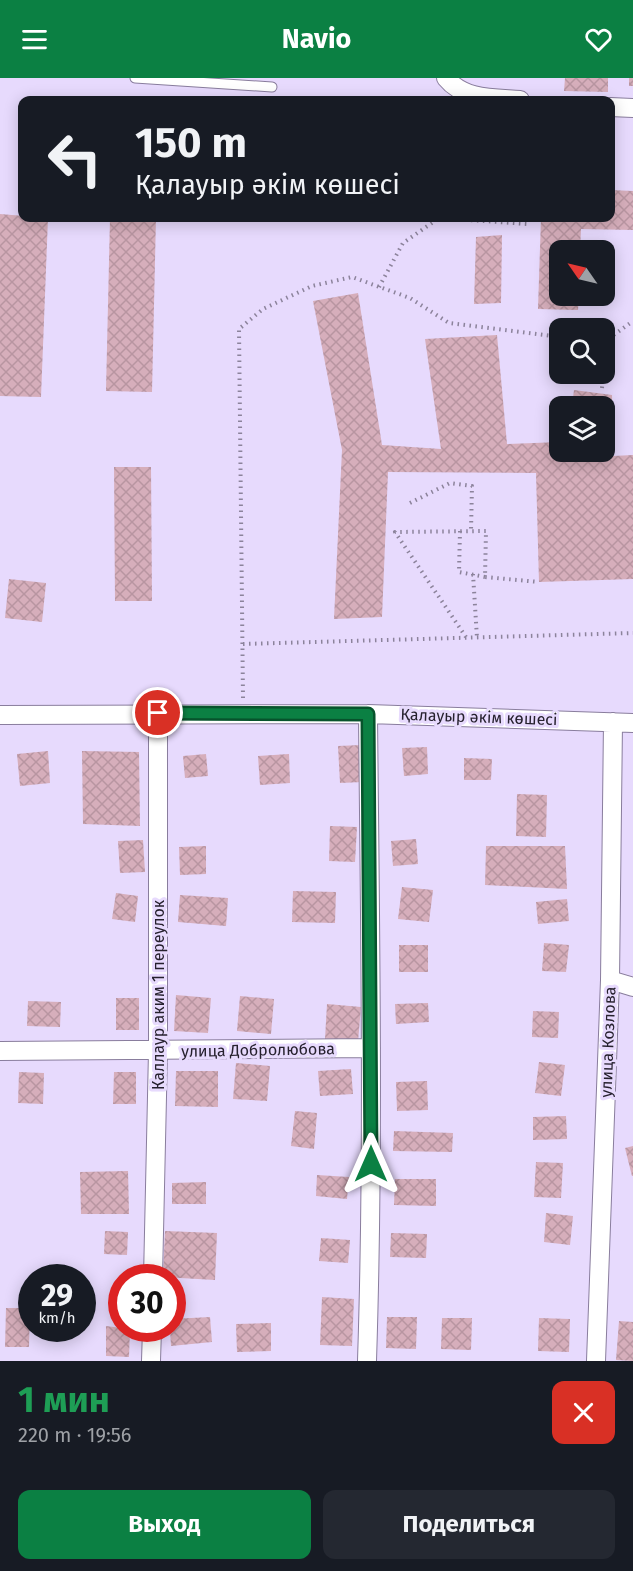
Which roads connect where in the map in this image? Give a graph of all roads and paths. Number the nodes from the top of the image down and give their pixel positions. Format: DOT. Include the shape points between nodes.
graph roads {
  1 [pos="135,78"];
  2 [pos="446,78"];
  3 [pos="272,87"];
  4 [pos="481,96"];
  5 [pos="615,107"];
  6 [pos="633,108"];
  7 [pos="433,222"];
  8 [pos="498,222"];
  9 [pos="528,224"];
  10 [pos="379,287"];
  11 [pos="633,321"];
  12 [pos="615,334"];
  13 [pos="549,336"];
  14 [pos="603,384"];
  15 [pos="603,388"];
  16 [pos="410,502"];
  17 [pos="460,531"];
  18 [pos="471,531"];
  19 [pos="473,574"];
  20 [pos="485,577"];
  21 [pos="539,582"];
  22 [pos="633,633"];
  23 [pos="467,638"];
  24 [pos="477,638"];
  25 [pos="243,644"];
  26 [pos="158,713"];
  27 [pos="243,713"];
  28 [pos="368,714"];
  29 [pos="0,715"];
  30 [pos="613,722"];
  31 [pos="633,723"];
  32 [pos="610,980"];
  33 [pos="633,987"];
  34 [pos="371,1048"];
  35 [pos="0,1050"];
  36 [pos="158,1051"];
  37 [pos="153,1264"];
  38 [pos="152,1342"];
  39 [pos="151,1361"];
  40 [pos="367,1361"];
  41 [pos="596,1361"];
  1 -- 3 [label="lane"];
  2 -- 4 [label="street" via="455,88"];
  5 -- 6 [label="street"];
  7 -- 10 [label="path" via="403,243"];
  8 -- 9 [label="path"];
  10 -- 13 [label="path" via="410,298 449,323"];
  10 -- 25 [label="path" via="352,277 312,286 263,309 239,329"];
  11 -- 12 [label="path"];
  14 -- 15 [label="path"];
  16 -- 18 [label="path" via="450,483 472,486"];
  17 -- 18 [label="path"];
  17 -- 19 [label="path" via="459,572"];
  17 -- 23 [label="path" via="395,532"];
  18 -- 20 [label="path" via="486,531"];
  19 -- 20 [label="path"];
  19 -- 24 [label="path"];
  20 -- 21 [label="path"];
  22 -- 24 [label="path"];
  23 -- 24 [label="path"];
  23 -- 25 [label="path"];
  25 -- 27 [label="path"];
  26 -- 27 [label="street, Қалауыр әкім көшесі"];
  26 -- 29 [label="street, Қалауыр әкім көшесі"];
  26 -- 36 [label="street, Каллаур аким 1 переулок"];
  27 -- 28 [label="street, Қалауыр әкім көшесі"];
  28 -- 30 [label="street, Қалауыр әкім көшесі"];
  28 -- 34 [label="street"];
  30 -- 31 [label="street, Қалауыр әкім көшесі"];
  30 -- 32 [label="street, улица Козлова"];
  32 -- 33 [label="street"];
  32 -- 41 [label="street, улица Козлова"];
  34 -- 36 [label="street, улица Добролюбова"];
  34 -- 40 [label="street"];
  35 -- 36 [label="street, улица Добролюбова"];
  36 -- 37 [label="street, Каллаур аким 1 переулок"];
  38 -- 39 [label="street"];
}
